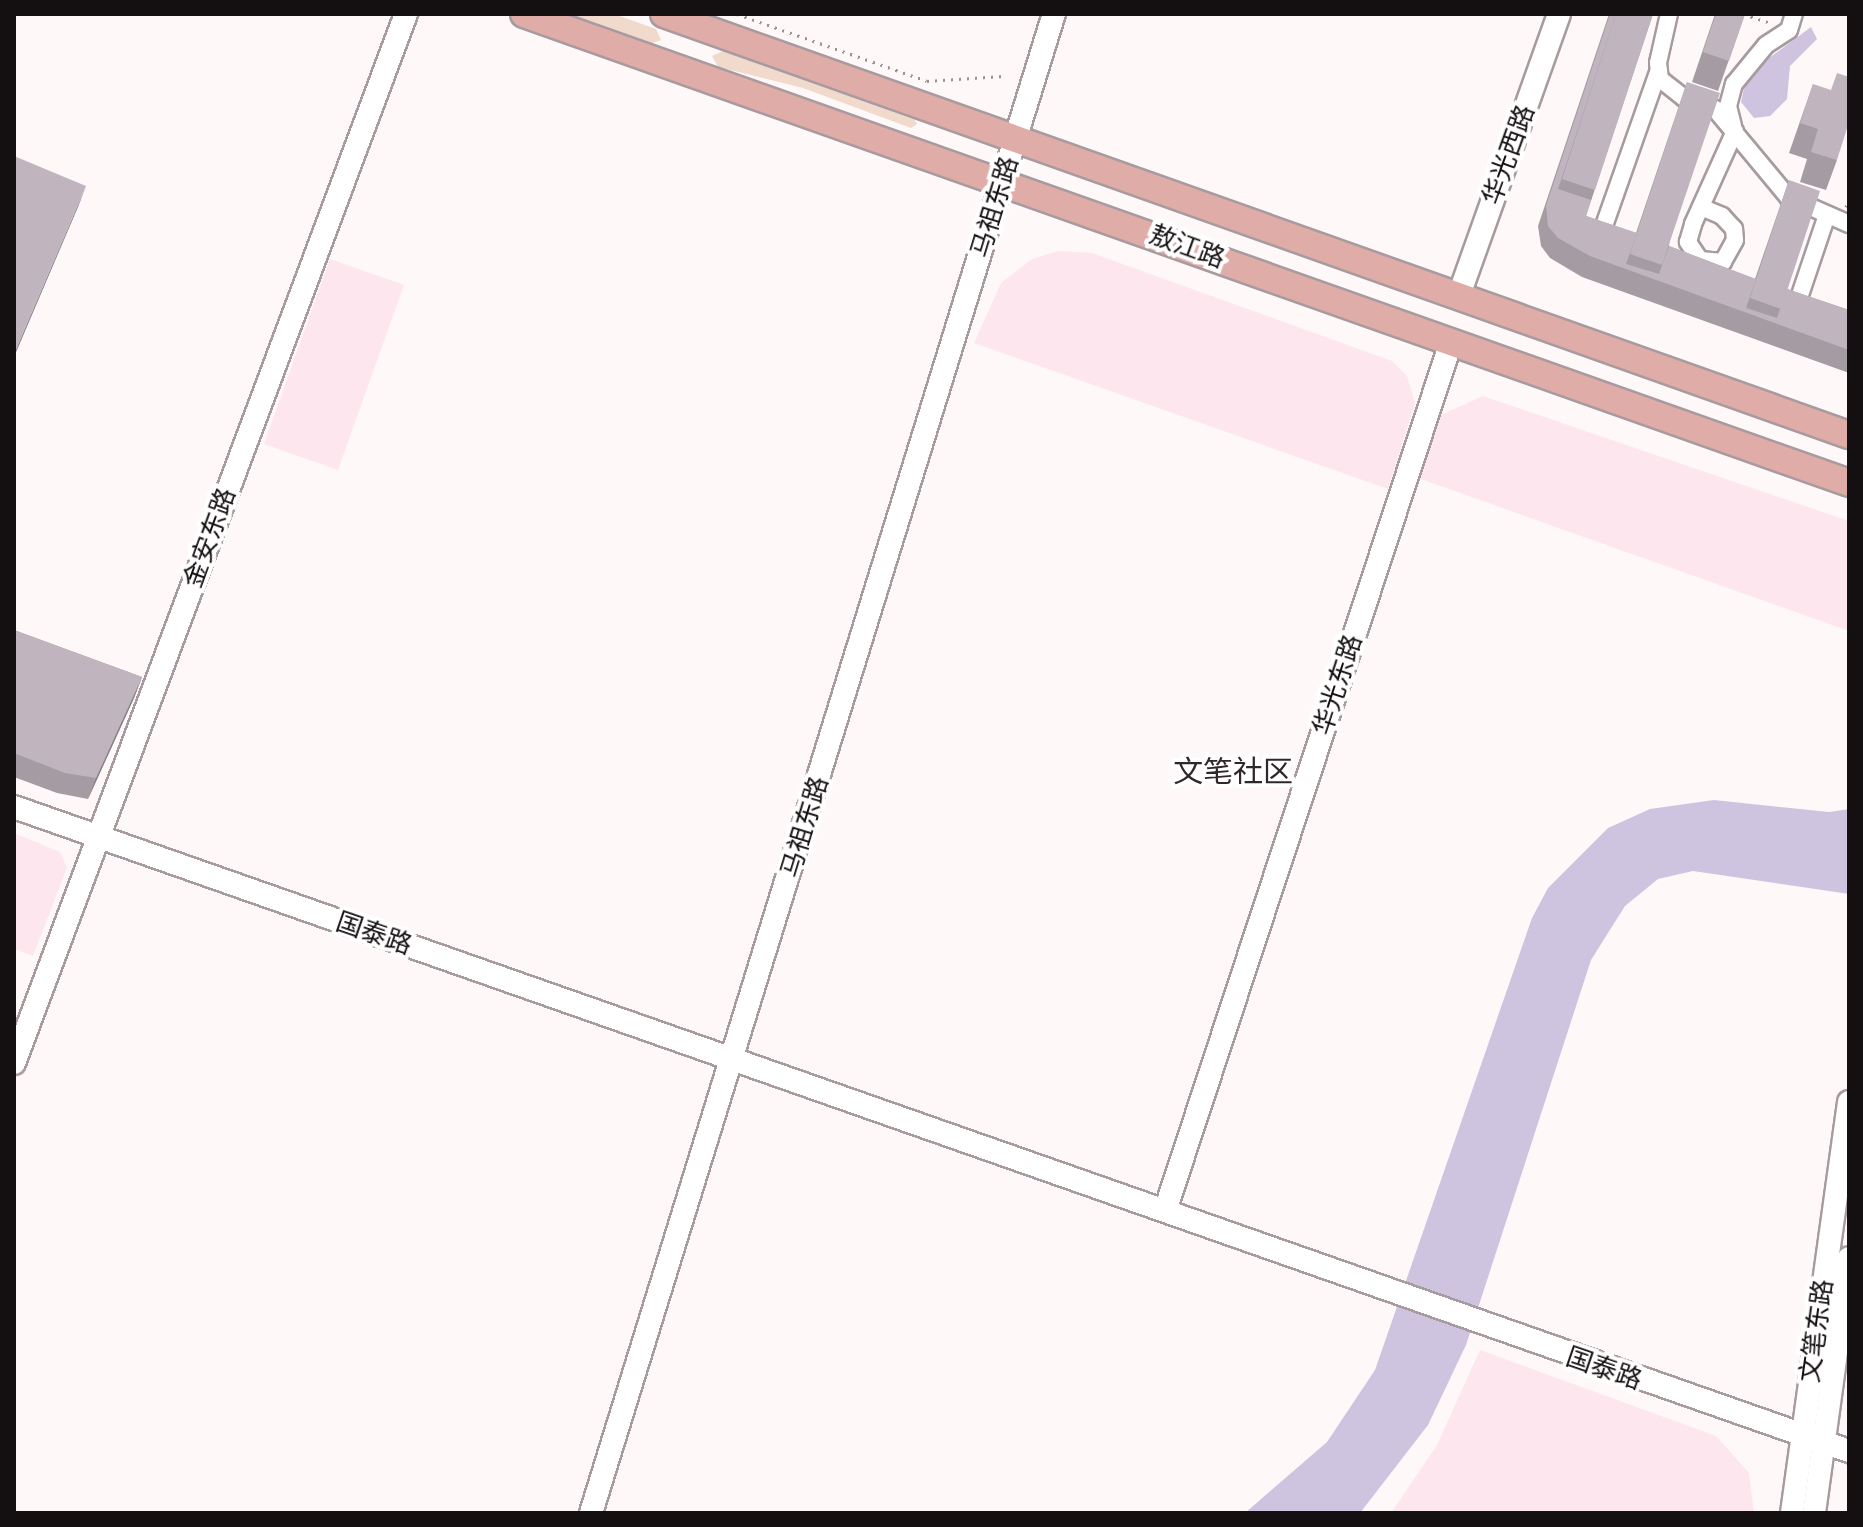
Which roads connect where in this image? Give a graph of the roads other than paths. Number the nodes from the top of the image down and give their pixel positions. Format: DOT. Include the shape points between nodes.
graph roads {
  1 [pos="406,14"];
  2 [pos="524,14"];
  3 [pos="664,14"];
  4 [pos="1054,14"];
  5 [pos="1559,14"];
  6 [pos="1669,14"];
  7 [pos="1792,22"];
  8 [pos="1659,70"];
  9 [pos="1734,129"];
  10 [pos="1015,139"];
  11 [pos="1003,181"];
  12 [pos="1701,207"];
  13 [pos="1827,215"];
  14 [pos="1605,223"];
  15 [pos="1849,224"];
  16 [pos="1459,295"];
  17 [pos="1798,301"];
  18 [pos="1451,342"];
  19 [pos="1845,433"];
  20 [pos="1819,472"];
  21 [pos="1849,483"];
  22 [pos="1849,493"];
  23 [pos="14,807"];
  24 [pos="98,838"];
  25 [pos="733,1060"];
  26 [pos="14,1063"];
  27 [pos="1849,1102"];
  28 [pos="1165,1211"];
  29 [pos="1849,1258"];
  30 [pos="1813,1440"];
  31 [pos="1849,1451"];
  32 [pos="591,1513"];
  33 [pos="1792,1513"];
  34 [pos="1814,1513"];
  1 -- 24 [label="street, 金安东路"];
  2 -- 11 [label="main road, 敖江路"];
  3 -- 10 [label="main road, 敖江路"];
  4 -- 10 [label="street, 马祖东路"];
  5 -- 16 [label="street, 华光西路"];
  6 -- 8 [label="street"];
  7 -- 9 [label="street" via="1734,84 1728,106"];
  8 -- 9 [label="street" via="1672,91 1715,109"];
  8 -- 14 [label="street"];
  9 -- 12 [label="street"];
  9 -- 13 [label="street" via="1788,197"];
  10 -- 11 [label="street, 马祖东路"];
  10 -- 16 [label="main road, 敖江路"];
  11 -- 18 [label="main road, 敖江路"];
  11 -- 25 [label="street, 马祖东路"];
  13 -- 15 [label="street"];
  13 -- 17 [label="street"];
  16 -- 19 [label="main road, 敖江路"];
  18 -- 20 [label="main road, 敖江路"];
  18 -- 28 [label="street, 华光东路"];
  20 -- 21 [label="main road, 敖江路"];
  20 -- 22 [label="main road"];
  23 -- 24 [label="street, 国泰路"];
  24 -- 25 [label="street, 国泰路"];
  24 -- 26 [label="street, 金安东路"];
  25 -- 28 [label="street, 国泰路"];
  25 -- 32 [label="street, 马祖东路"];
  27 -- 30 [label="street, 文笔东路"];
  28 -- 30 [label="street, 国泰路"];
  29 -- 30 [label="street, 文笔东路"];
  30 -- 31 [label="street, 国泰路"];
  30 -- 33 [label="street, 文笔东路"];
  30 -- 34 [label="street, 文笔东路"];
}
